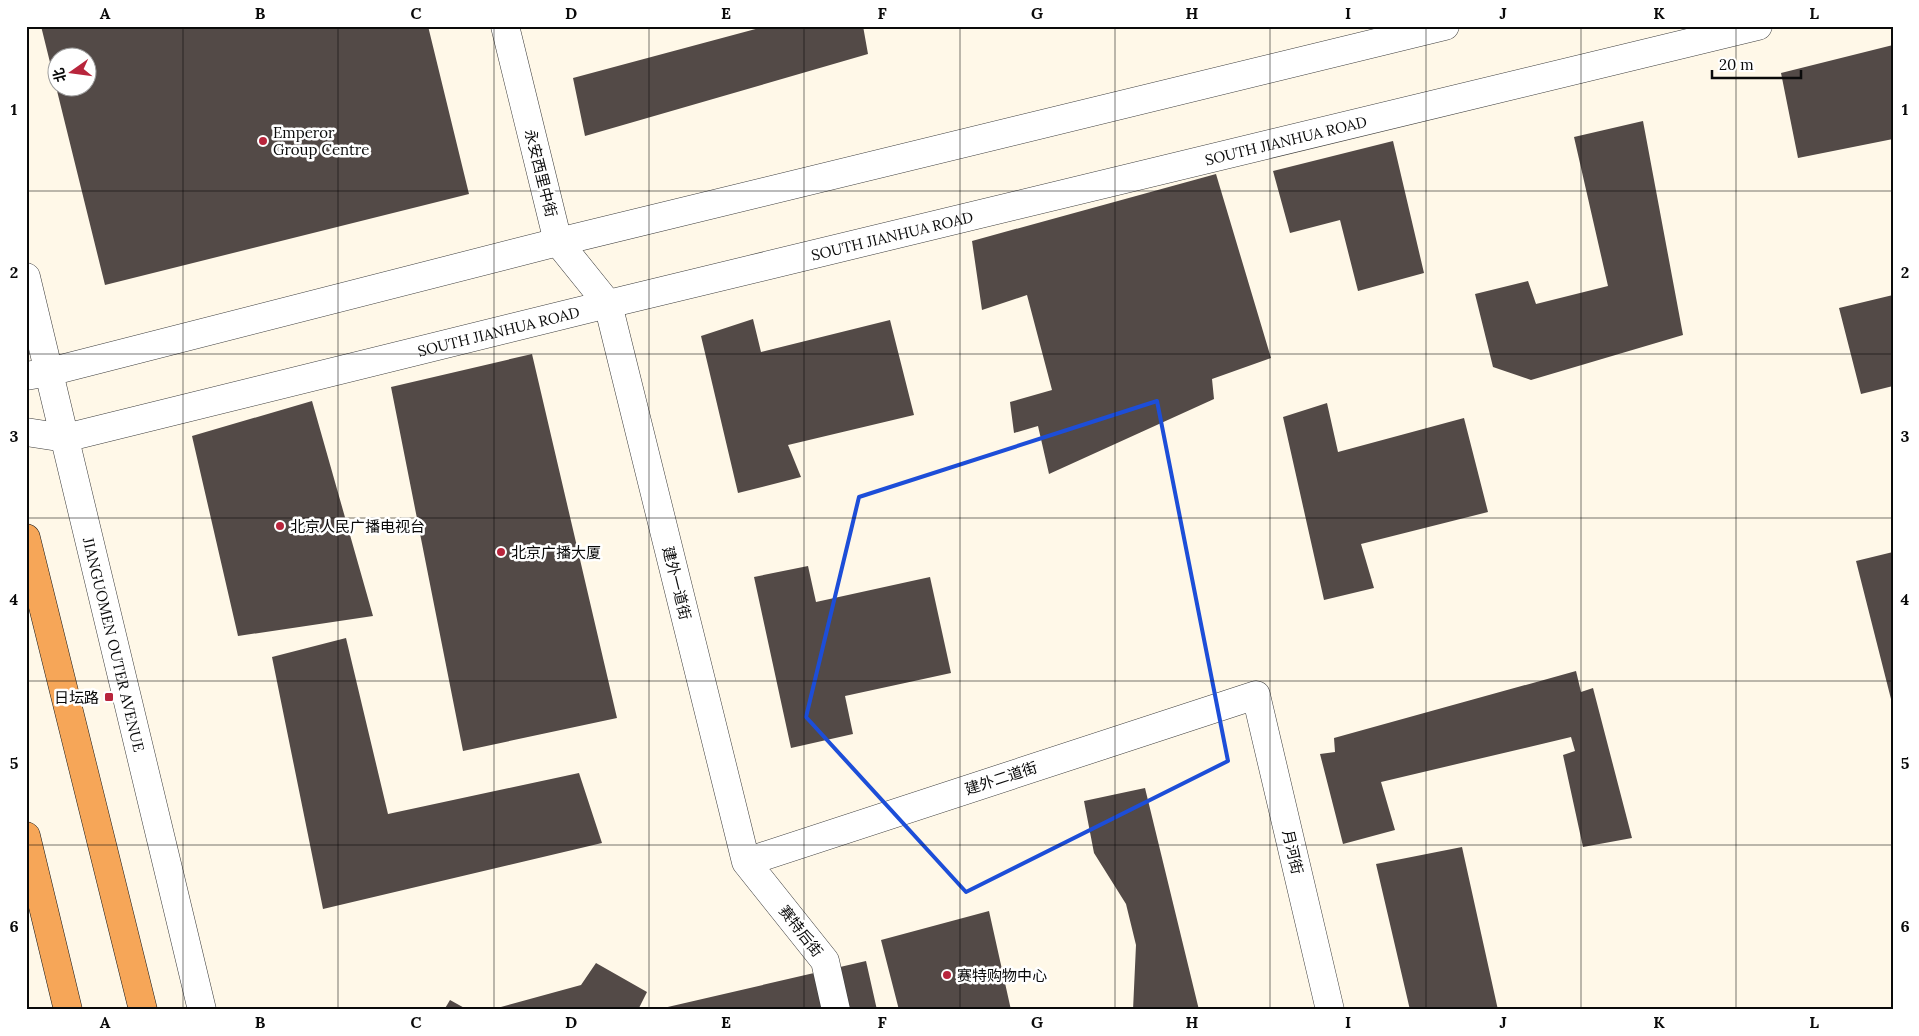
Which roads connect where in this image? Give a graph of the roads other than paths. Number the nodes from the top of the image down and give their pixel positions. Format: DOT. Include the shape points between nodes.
graph roads {
  1 [pos="505,26"];
  2 [pos="1445,26"];
  3 [pos="1758,26"];
  4 [pos="558,242"];
  5 [pos="26,277"];
  6 [pos="608,304"];
  7 [pos="38,374"];
  8 [pos="26,432"];
  9 [pos="65,438"];
  10 [pos="26,538"];
  11 [pos="1256,695"];
  12 [pos="26,836"];
  13 [pos="746,862"];
  14 [pos="68,1010"];
  15 [pos="143,1010"];
  16 [pos="202,1010"];
  17 [pos="836,1010"];
  18 [pos="1330,1010"];
  1 -- 4 [label="street, 永安西里中街"];
  2 -- 4 [label="street"];
  3 -- 6 [label="street, SOUTH JIANHUA ROAD"];
  4 -- 6 [label="street, 永安西里中街"];
  4 -- 7 [label="street"];
  5 -- 7 [label="street, JIANGUOMEN OUTER AVENUE"];
  6 -- 9 [label="street, SOUTH JIANHUA ROAD"];
  6 -- 13 [label="street, 建外一道街"];
  7 -- 9 [label="street, JIANGUOMEN OUTER AVENUE"];
  8 -- 9 [label="street, SOUTH JIANHUA ROAD"];
  9 -- 16 [label="street, JIANGUOMEN OUTER AVENUE"];
  10 -- 15 [label="highway"];
  11 -- 13 [label="street, 建外二道街"];
  11 -- 18 [label="street, 月河街"];
  12 -- 14 [label="highway"];
  13 -- 17 [label="street, 赛特后街" via="824,961"];
}
